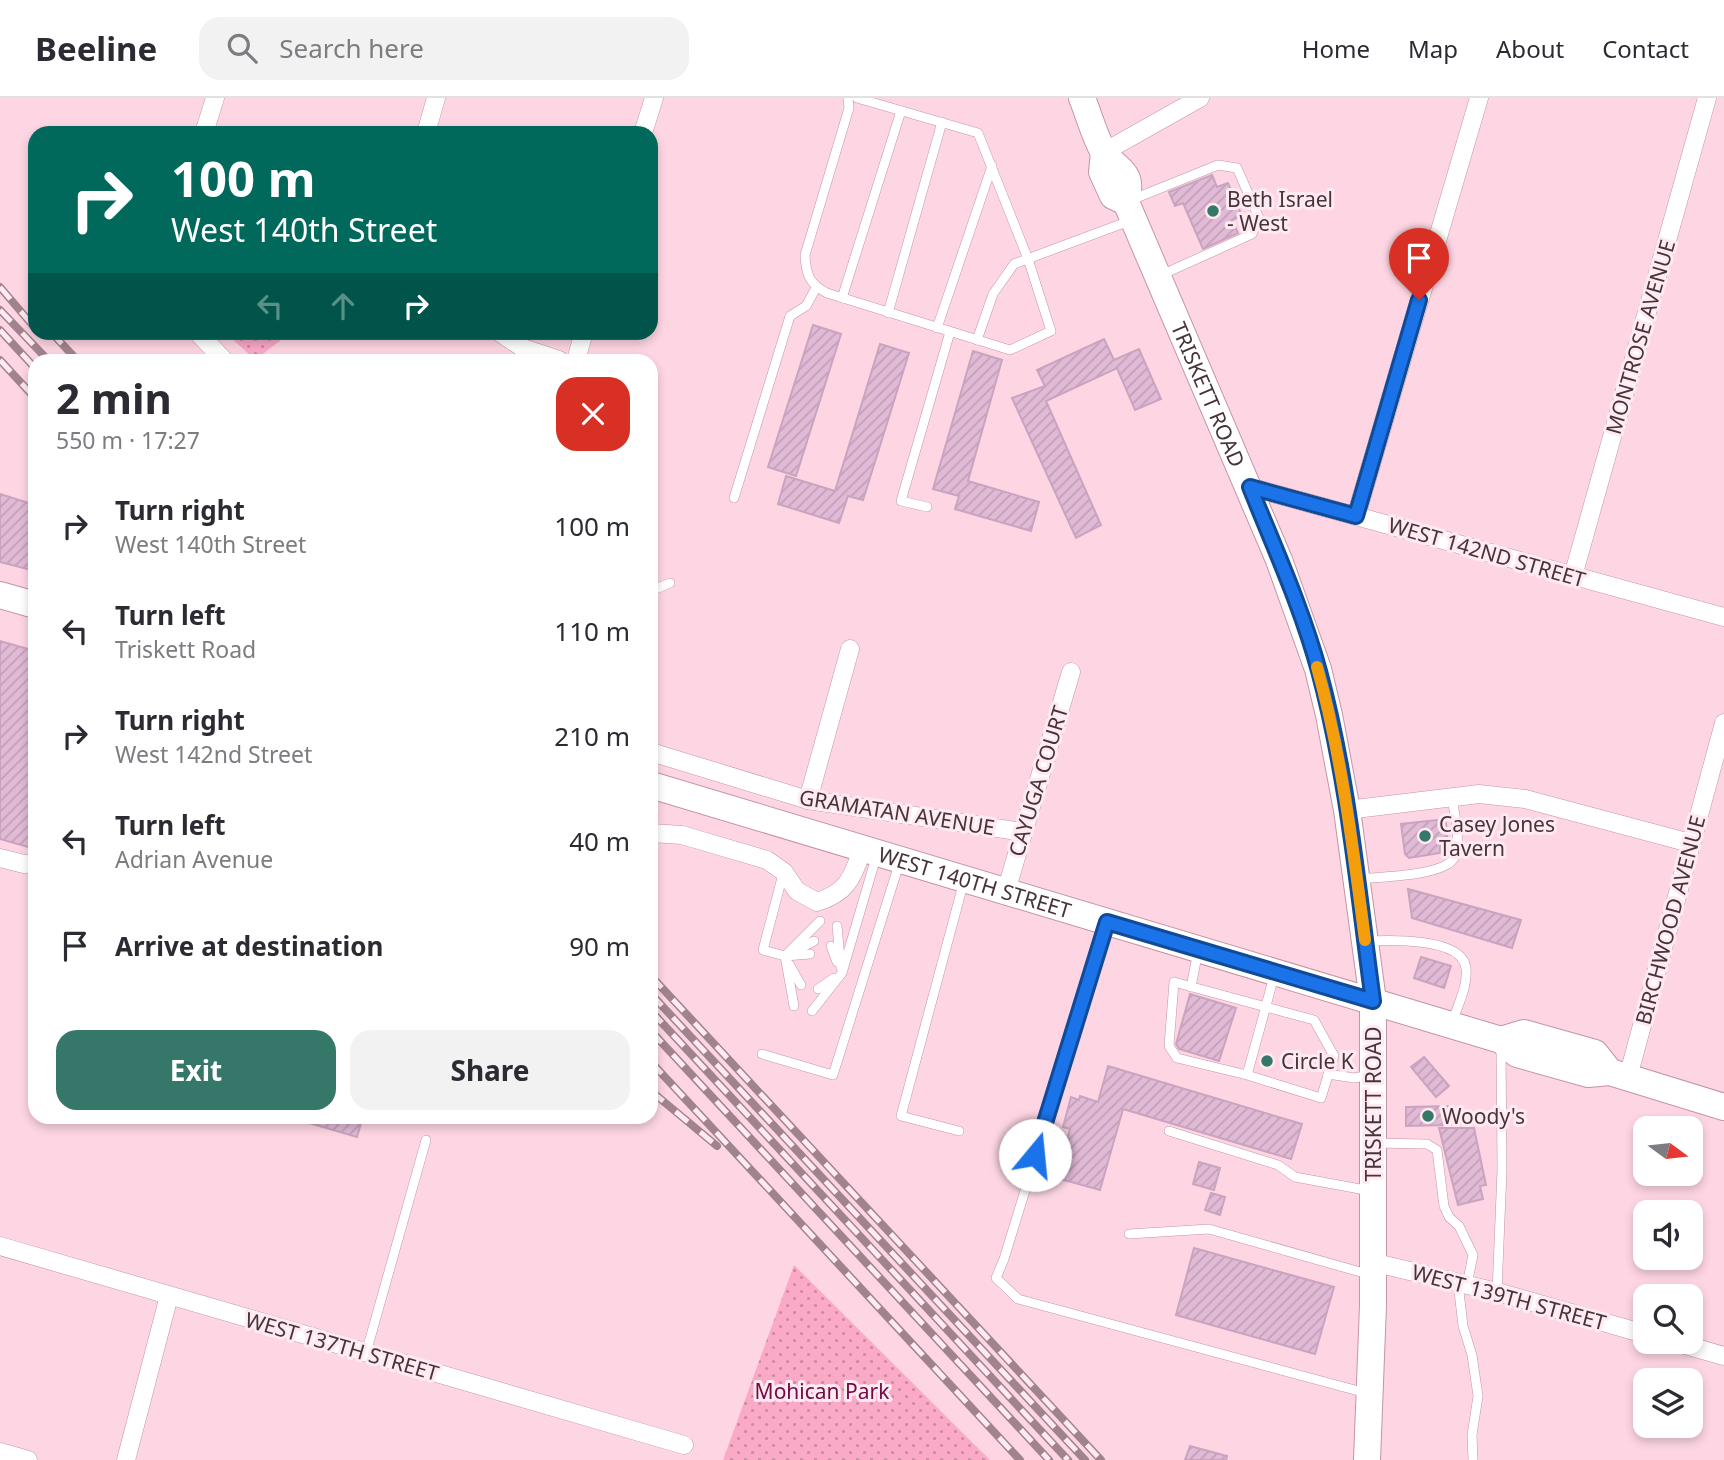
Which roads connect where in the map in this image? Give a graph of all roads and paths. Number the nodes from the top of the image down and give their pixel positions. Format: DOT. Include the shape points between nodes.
graph roads {
  1 [pos="215,98"];
  2 [pos="436,98"];
  3 [pos="654,98"];
  4 [pos="848,98"];
  5 [pos="857,98"];
  6 [pos="1082,98"];
  7 [pos="1200,98"];
  8 [pos="1479,98"];
  9 [pos="1707,98"];
  10 [pos="901,111"];
  11 [pos="942,122"];
  12 [pos="206,126"];
  13 [pos="428,126"];
  14 [pos="645,126"];
  15 [pos="1104,152"];
  16 [pos="992,166"];
  17 [pos="1130,211"];
  18 [pos="1028,259"];
  19 [pos="1158,276"];
  20 [pos="816,288"];
  21 [pos="842,298"];
  22 [pos="888,313"];
  23 [pos="937,328"];
  24 [pos="950,332"];
  25 [pos="204,340"];
  26 [pos="511,340"];
  27 [pos="977,340"];
  28 [pos="217,354"];
  29 [pos="541,354"];
  30 [pos="1250,487"];
  31 [pos="734,498"];
  32 [pos="927,508"];
  33 [pos="1356,516"];
  34 [pos="1573,576"];
  35 [pos="670,583"];
  36 [pos="658,588"];
  37 [pos="0,595"];
  38 [pos="28,604"];
  39 [pos="1724,617"];
  40 [pos="850,649"];
  41 [pos="1071,672"];
  42 [pos="1724,723"];
  43 [pos="658,754"];
  44 [pos="658,787"];
  45 [pos="1452,797"];
  46 [pos="808,800"];
  47 [pos="1347,810"];
  48 [pos="1023,832"];
  49 [pos="658,833"];
  50 [pos="1690,843"];
  51 [pos="880,853"];
  52 [pos="0,858"];
  53 [pos="28,864"];
  54 [pos="784,872"];
  55 [pos="965,879"];
  56 [pos="1356,879"];
  57 [pos="1006,891"];
  58 [pos="1107,922"];
  59 [pos="818,925"];
  60 [pos="836,930"];
  61 [pos="814,941"];
  62 [pos="1365,942"];
  63 [pos="831,946"];
  64 [pos="1198,949"];
  65 [pos="810,954"];
  66 [pos="785,956"];
  67 [pos="827,959"];
  68 [pos="1276,972"];
  69 [pos="842,973"];
  70 [pos="804,975"];
  71 [pos="1191,987"];
  72 [pos="799,989"];
  73 [pos="1373,1001"];
  74 [pos="794,1006"];
  75 [pos="1266,1006"];
  76 [pos="813,1011"];
  77 [pos="1451,1025"];
  78 [pos="1501,1040"];
  79 [pos="762,1054"];
  80 [pos="1328,1074"];
  81 [pos="1373,1074"];
  82 [pos="1619,1074"];
  83 [pos="1247,1075"];
  84 [pos="1724,1107"];
  85 [pos="959,1131"];
  86 [pos="1169,1131"];
  87 [pos="426,1140"];
  88 [pos="1373,1143"];
  89 [pos="1373,1191"];
  90 [pos="1129,1234"];
  91 [pos="0,1247"];
  92 [pos="1372,1269"];
  93 [pos="1462,1284"];
  94 [pos="1497,1292"];
  95 [pos="170,1296"];
  96 [pos="1633,1331"];
  97 [pos="1703,1350"];
  98 [pos="366,1353"];
  99 [pos="1724,1356"];
  100 [pos="1369,1394"];
  101 [pos="684,1445"];
  102 [pos="0,1452"];
  103 [pos="28,1460"];
  104 [pos="125,1460"];
  105 [pos="1367,1460"];
  106 [pos="1473,1460"];
  1 -- 12 [label="street"];
  2 -- 13 [label="street"];
  3 -- 14 [label="street"];
  4 -- 20 [label="lane" via="849,108 805,255 806,272"];
  5 -- 10 [label="lane"];
  6 -- 15 [label="main road, TRISKETT ROAD"];
  7 -- 15 [label="street"];
  8 -- 33 [label="street"];
  9 -- 34 [label="street, MONTROSE AVENUE"];
  10 -- 11 [label="lane"];
  10 -- 21 [label="lane"];
  11 -- 16 [label="lane" via="978,133"];
  11 -- 22 [label="lane"];
  15 -- 17 [label="main road, TRISKETT ROAD" via="1121,167 1130,188"];
  16 -- 18 [label="lane"];
  16 -- 23 [label="lane"];
  17 -- 18 [label="lane"];
  17 -- 19 [label="main road, TRISKETT ROAD"];
  17 -- 19 [label="lane" via="1217,165 1237,168 1259,218 1252,234"];
  18 -- 27 [label="lane" via="1014,264 993,294"];
  18 -- 27 [label="lane" via="1051,331 1010,350"];
  19 -- 30 [label="main road, TRISKETT ROAD"];
  20 -- 21 [label="lane"];
  20 -- 31 [label="lane" via="806,306 790,316"];
  21 -- 22 [label="lane"];
  22 -- 23 [label="lane"];
  23 -- 24 [label="lane"];
  24 -- 27 [label="lane"];
  24 -- 32 [label="lane" via="901,501"];
  25 -- 28 [label="street"];
  26 -- 29 [label="street"];
  30 -- 33 [label="street, WEST 142ND STREET"];
  30 -- 47 [label="main road, TRISKETT ROAD" via="1318,669"];
  33 -- 34 [label="street, WEST 142ND STREET"];
  34 -- 39 [label="street, WEST 142ND STREET"];
  35 -- 36 [label="lane"];
  37 -- 38 [label="main road"];
  40 -- 46 [label="street"];
  41 -- 48 [label="street, CAYUGA COURT"];
  42 -- 50 [label="street, BIRCHWOOD AVENUE"];
  43 -- 46 [label="street, GRAMATAN AVENUE"];
  44 -- 51 [label="main road, WEST 140TH STREET"];
  45 -- 47 [label="street"];
  45 -- 50 [label="street" via="1479,794 1525,799"];
  45 -- 56 [label="lane" via="1456,825 1453,860 1422,872"];
  46 -- 48 [label="street, GRAMATAN AVENUE"];
  47 -- 56 [label="main road, TRISKETT ROAD"];
  48 -- 57 [label="street, CAYUGA COURT"];
  49 -- 54 [label="street" via="682,835 767,860"];
  50 -- 82 [label="street, BIRCHWOOD AVENUE"];
  51 -- 54 [label="street" via="849,884 817,902 797,891"];
  51 -- 55 [label="main road, WEST 140TH STREET"];
  51 -- 69 [label="lane"];
  51 -- 79 [label="lane" via="833,1075"];
  52 -- 53 [label="street"];
  54 -- 66 [label="lane" via="763,950"];
  55 -- 57 [label="main road, WEST 140TH STREET"];
  55 -- 85 [label="lane" via="901,1116"];
  56 -- 62 [label="main road, TRISKETT ROAD"];
  57 -- 58 [label="main road, WEST 140TH STREET"];
  58 -- 64 [label="main road, WEST 140TH STREET"];
  58 -- 100 [label="lane" via="996,1278 1018,1299"];
  59 -- 66 [label="lane"];
  60 -- 69 [label="lane"];
  61 -- 66 [label="lane"];
  62 -- 73 [label="main road, TRISKETT ROAD"];
  62 -- 77 [label="lane" via="1423,942 1465,961 1467,971"];
  63 -- 69 [label="lane"];
  64 -- 68 [label="main road, WEST 140TH STREET"];
  64 -- 71 [label="lane"];
  65 -- 66 [label="lane"];
  66 -- 70 [label="lane"];
  66 -- 72 [label="lane"];
  66 -- 74 [label="lane"];
  67 -- 69 [label="lane"];
  68 -- 73 [label="main road, WEST 140TH STREET"];
  68 -- 75 [label="lane"];
  69 -- 69 [label="lane" via="818,989"];
  69 -- 76 [label="lane"];
  71 -- 75 [label="lane"];
  71 -- 83 [label="lane" via="1174,982 1169,1046 1173,1054"];
  73 -- 77 [label="main road, WEST 140TH STREET"];
  73 -- 81 [label="main road, TRISKETT ROAD"];
  75 -- 80 [label="lane" via="1314,1020 1334,1056"];
  75 -- 83 [label="lane"];
  77 -- 78 [label="main road, WEST 140TH STREET"];
  78 -- 82 [label="main road, WEST 140TH STREET" via="1524,1032 1595,1053"];
  78 -- 94 [label="lane"];
  80 -- 81 [label="lane" via="1354,1078"];
  80 -- 83 [label="lane" via="1321,1098"];
  81 -- 88 [label="main road, TRISKETT ROAD"];
  82 -- 84 [label="main road, WEST 140TH STREET"];
  86 -- 89 [label="lane" via="1278,1165 1295,1177"];
  87 -- 98 [label="lane"];
  88 -- 89 [label="main road, TRISKETT ROAD"];
  88 -- 93 [label="lane" via="1427,1144 1437,1150 1444,1206 1474,1255"];
  89 -- 92 [label="main road, TRISKETT ROAD"];
  90 -- 92 [label="lane" via="1209,1229"];
  91 -- 95 [label="street, WEST 137TH STREET"];
  92 -- 93 [label="street, WEST 139TH STREET"];
  92 -- 100 [label="main road, TRISKETT ROAD"];
  93 -- 94 [label="street, WEST 139TH STREET"];
  93 -- 106 [label="lane" via="1463,1326 1478,1396"];
  94 -- 96 [label="street, WEST 139TH STREET"];
  95 -- 98 [label="street, WEST 137TH STREET"];
  95 -- 104 [label="street"];
  97 -- 99 [label="street"];
  98 -- 101 [label="street, WEST 137TH STREET"];
  100 -- 105 [label="main road, TRISKETT ROAD"];
  102 -- 103 [label="street"];
}
